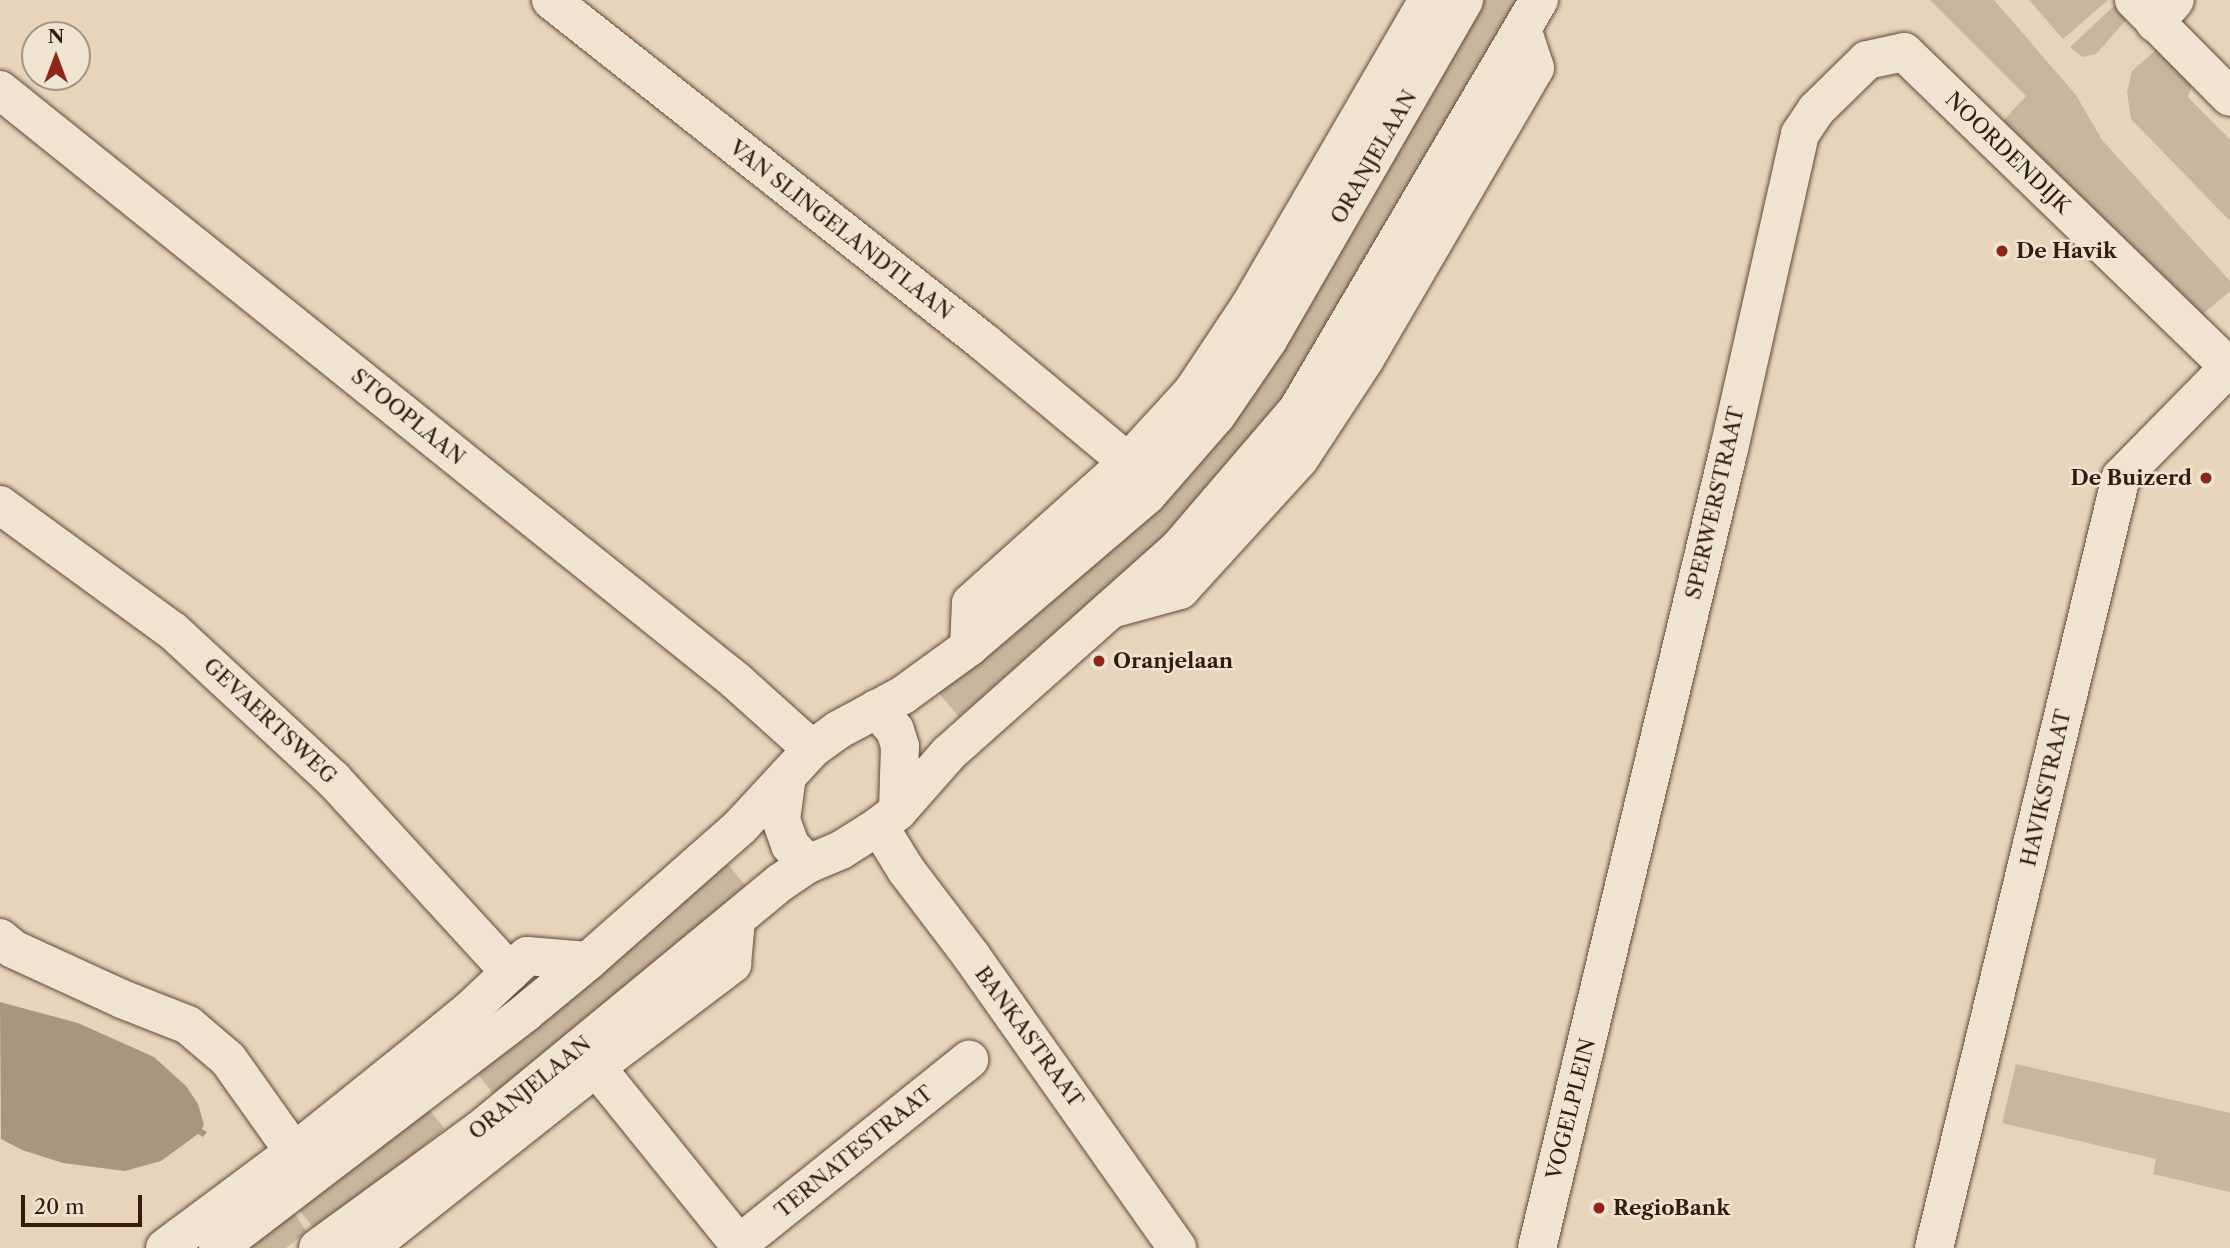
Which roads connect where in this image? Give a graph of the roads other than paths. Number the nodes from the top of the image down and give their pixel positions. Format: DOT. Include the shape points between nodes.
graph roads {
  1 [pos="551,0"];
  2 [pos="1428,0"];
  3 [pos="1464,0"];
  4 [pos="2155,8"];
  5 [pos="1531,14"];
  6 [pos="1867,60"];
  7 [pos="0,90"];
  8 [pos="2230,97"];
  9 [pos="2230,368"];
  10 [pos="1128,463"];
  11 [pos="0,505"];
  12 [pos="969,647"];
  13 [pos="876,709"];
  14 [pos="800,762"];
  15 [pos="889,819"];
  16 [pos="808,864"];
  17 [pos="736,920"];
  18 [pos="0,938"];
  19 [pos="589,961"];
  20 [pos="1604,969"];
  21 [pos="510,972"];
  22 [pos="969,1060"];
  23 [pos="596,1067"];
  24 [pos="294,1152"];
  25 [pos="743,1247"];
  26 [pos="165,1248"];
  27 [pos="218,1248"];
  28 [pos="318,1248"];
  29 [pos="368,1248"];
  30 [pos="1177,1248"];
  31 [pos="1537,1248"];
  32 [pos="1934,1248"];
  1 -- 10 [label="street, VAN SLINGELANDTLAAN" via="985,343"];
  2 -- 10 [label="street, ORANJELAAN" via="1251,304 1193,391"];
  3 -- 12 [label="street, ORANJELAAN" via="1268,340 1216,416 1147,495"];
  4 -- 8 [label="street"];
  5 -- 15 [label="street, ORANJELAAN" via="1298,409 1179,548 949,753"];
  6 -- 9 [label="street, NOORDENDIJK" via="1904,52"];
  6 -- 20 [label="street, SPERWERSTRAAT" via="1816,110 1800,134"];
  7 -- 14 [label="street, STOOPLAAN" via="735,680"];
  9 -- 32 [label="street, HAVIKSTRAAT" via="2121,477"];
  10 -- 12 [label="street, ORANJELAAN" via="971,603"];
  11 -- 21 [label="street, GEVAERTSWEG" via="183,640 333,779"];
  12 -- 13 [label="street, ORANJELAAN"];
  13 -- 14 [label="street, ORANJELAAN"];
  13 -- 15 [label="street" via="895,730 900,746"];
  14 -- 16 [label="street" via="781,820 790,845"];
  14 -- 19 [label="street, ORANJELAAN" via="740,827"];
  15 -- 16 [label="street, ORANJELAAN" via="841,850"];
  15 -- 30 [label="street, BANKASTRAAT" via="906,870"];
  16 -- 17 [label="street, ORANJELAAN"];
  17 -- 23 [label="street, ORANJELAAN" via="732,964"];
  17 -- 28 [label="street, ORANJELAAN" via="481,1130"];
  18 -- 24 [label="street" via="13,949 188,1025 228,1059"];
  19 -- 21 [label="street" via="527,956"];
  19 -- 27 [label="street, ORANJELAAN"];
  20 -- 31 [label="street, VOGELPLEIN"];
  21 -- 24 [label="street"];
  22 -- 25 [label="street, TERNATESTRAAT"];
  23 -- 25 [label="street"];
  23 -- 29 [label="street, ORANJELAAN"];
  24 -- 26 [label="street"];
}
